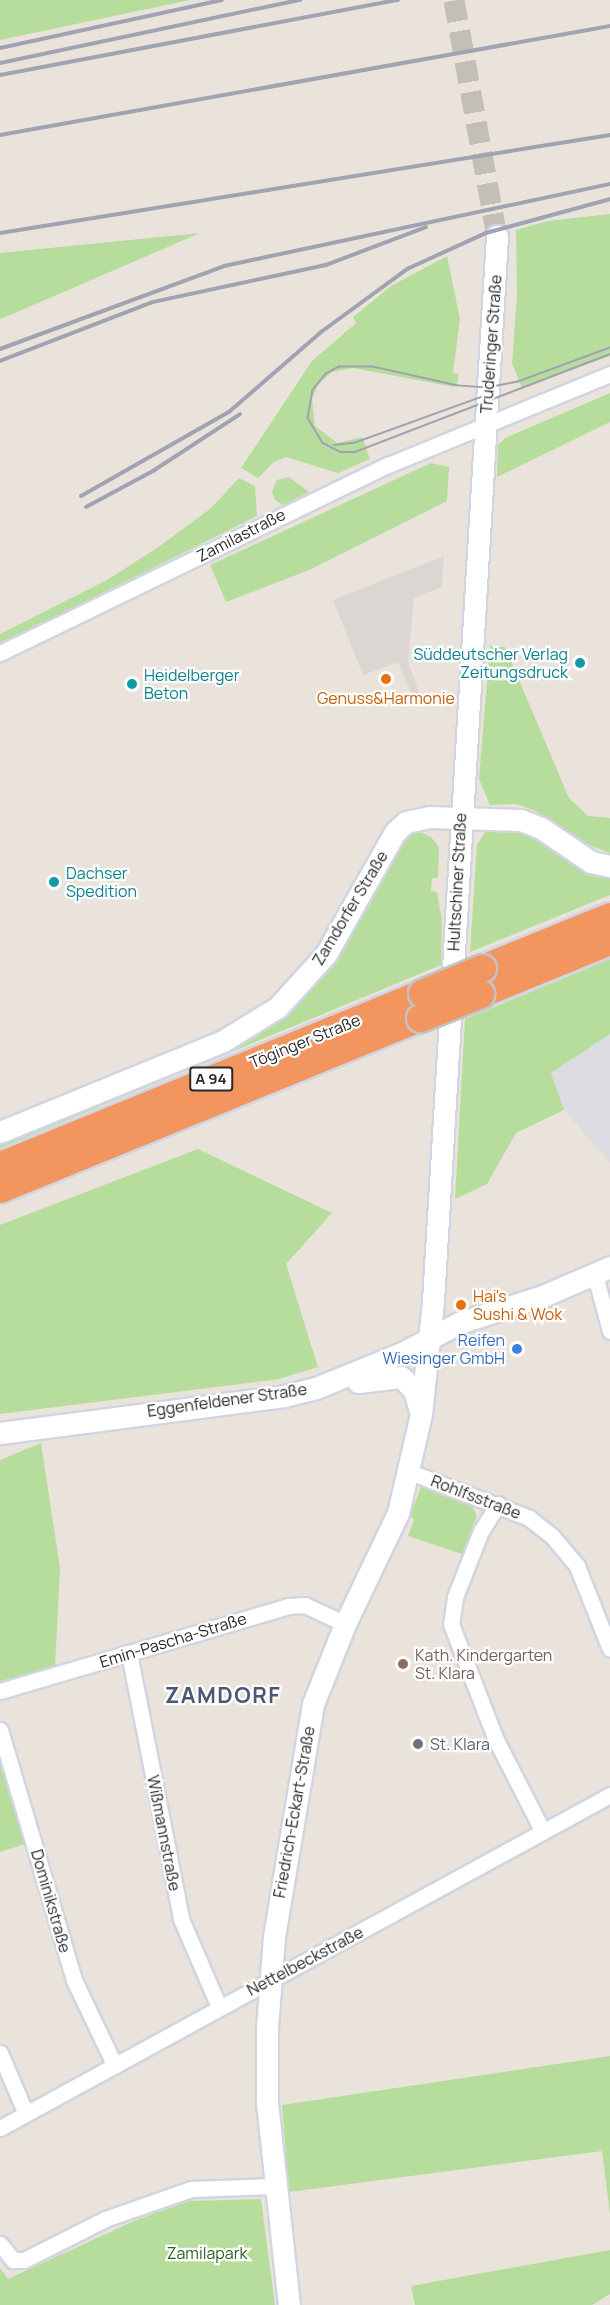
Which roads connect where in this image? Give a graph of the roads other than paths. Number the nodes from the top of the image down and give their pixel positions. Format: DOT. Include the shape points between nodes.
graph roads {
  1 [pos="497,236"];
  2 [pos="610,374"];
  3 [pos="486,426"];
  4 [pos="0,653"];
  5 [pos="460,818"];
  6 [pos="610,866"];
  7 [pos="610,916"];
  8 [pos="610,941"];
  9 [pos="481,981"];
  10 [pos="421,1005"];
  11 [pos="0,1132"];
  12 [pos="0,1165"];
  13 [pos="0,1189"];
  14 [pos="603,1271"];
  15 [pos="610,1331"];
  16 [pos="430,1339"];
  17 [pos="316,1388"];
  18 [pos="421,1414"];
  19 [pos="0,1433"];
  20 [pos="410,1472"];
  21 [pos="498,1504"];
  22 [pos="345,1624"];
  23 [pos="610,1649"];
  24 [pos="129,1653"];
  25 [pos="0,1691"];
  26 [pos="0,1730"];
  27 [pos="610,1794"];
  28 [pos="543,1832"];
  29 [pos="269,1982"];
  30 [pos="219,2007"];
  31 [pos="0,2053"];
  32 [pos="115,2066"];
  33 [pos="26,2114"];
  34 [pos="0,2128"];
  35 [pos="273,2186"];
  36 [pos="0,2244"];
  37 [pos="290,2305"];
  1 -- 3 [label="main road, Truderinger Straße"];
  2 -- 3 [label="street, Truderinger Straße"];
  3 -- 4 [label="street, Zamilastraße" via="286,512"];
  3 -- 5 [label="main road, Hultschiner Straße"];
  5 -- 6 [label="main road, Zamdorfer Straße" via="532,823 572,851"];
  5 -- 11 [label="main road, Zamdorfer Straße" via="415,818 395,832 326,954 291,995 254,1024 223,1041"];
  5 -- 16 [label="main road, Hultschiner Straße"];
  7 -- 9 [label="highway, Töginger Straße / A 94"];
  8 -- 9 [label="highway, Töginger Straße / A 94"];
  9 -- 10 [label="highway, Töginger Straße / A 94, bridge"];
  10 -- 12 [label="highway, Töginger Straße / A 94"];
  10 -- 13 [label="highway, Töginger Straße / A 94"];
  14 -- 15 [label="street"];
  14 -- 16 [label="main road, Eggenfeldener Straße" via="459,1323"];
  16 -- 17 [label="main road, Eggenfeldener Straße"];
  16 -- 18 [label="main road, Friedrich-Eckart-Straße"];
  17 -- 18 [label="main road" via="401,1377 414,1390"];
  17 -- 19 [label="main road, Eggenfeldener Straße" via="284,1396"];
  18 -- 20 [label="main road, Friedrich-Eckart-Straße"];
  20 -- 21 [label="street, Rohlfsstraße"];
  20 -- 22 [label="main road, Friedrich-Eckart-Straße" via="386,1542"];
  21 -- 23 [label="street, Rohlfsstraße" via="529,1518 568,1555 589,1589"];
  21 -- 28 [label="street" via="481,1531 455,1597 451,1624 496,1740"];
  22 -- 24 [label="street, Emin-Pascha-Straße" via="305,1605 288,1606"];
  22 -- 29 [label="main road, Friedrich-Eckart-Straße" via="313,1704 301,1760"];
  24 -- 25 [label="street, Emin-Pascha-Straße"];
  24 -- 30 [label="street, Wißmannstraße" via="181,1919"];
  26 -- 32 [label="street, Dominikstraße" via="74,1980"];
  27 -- 28 [label="street, Nettelbeckstraße"];
  28 -- 29 [label="street, Nettelbeckstraße"];
  29 -- 30 [label="street, Nettelbeckstraße"];
  29 -- 35 [label="main road, Friedrich-Eckart-Straße" via="266,2068"];
  30 -- 32 [label="street, Nettelbeckstraße"];
  31 -- 33 [label="street"];
  32 -- 33 [label="street, Nettelbeckstraße"];
  33 -- 34 [label="street, Nettelbeckstraße"];
  35 -- 36 [label="street" via="191,2188 105,2219 24,2260 13,2260"];
  35 -- 37 [label="main road, Friedrich-Eckart-Straße"];
}
